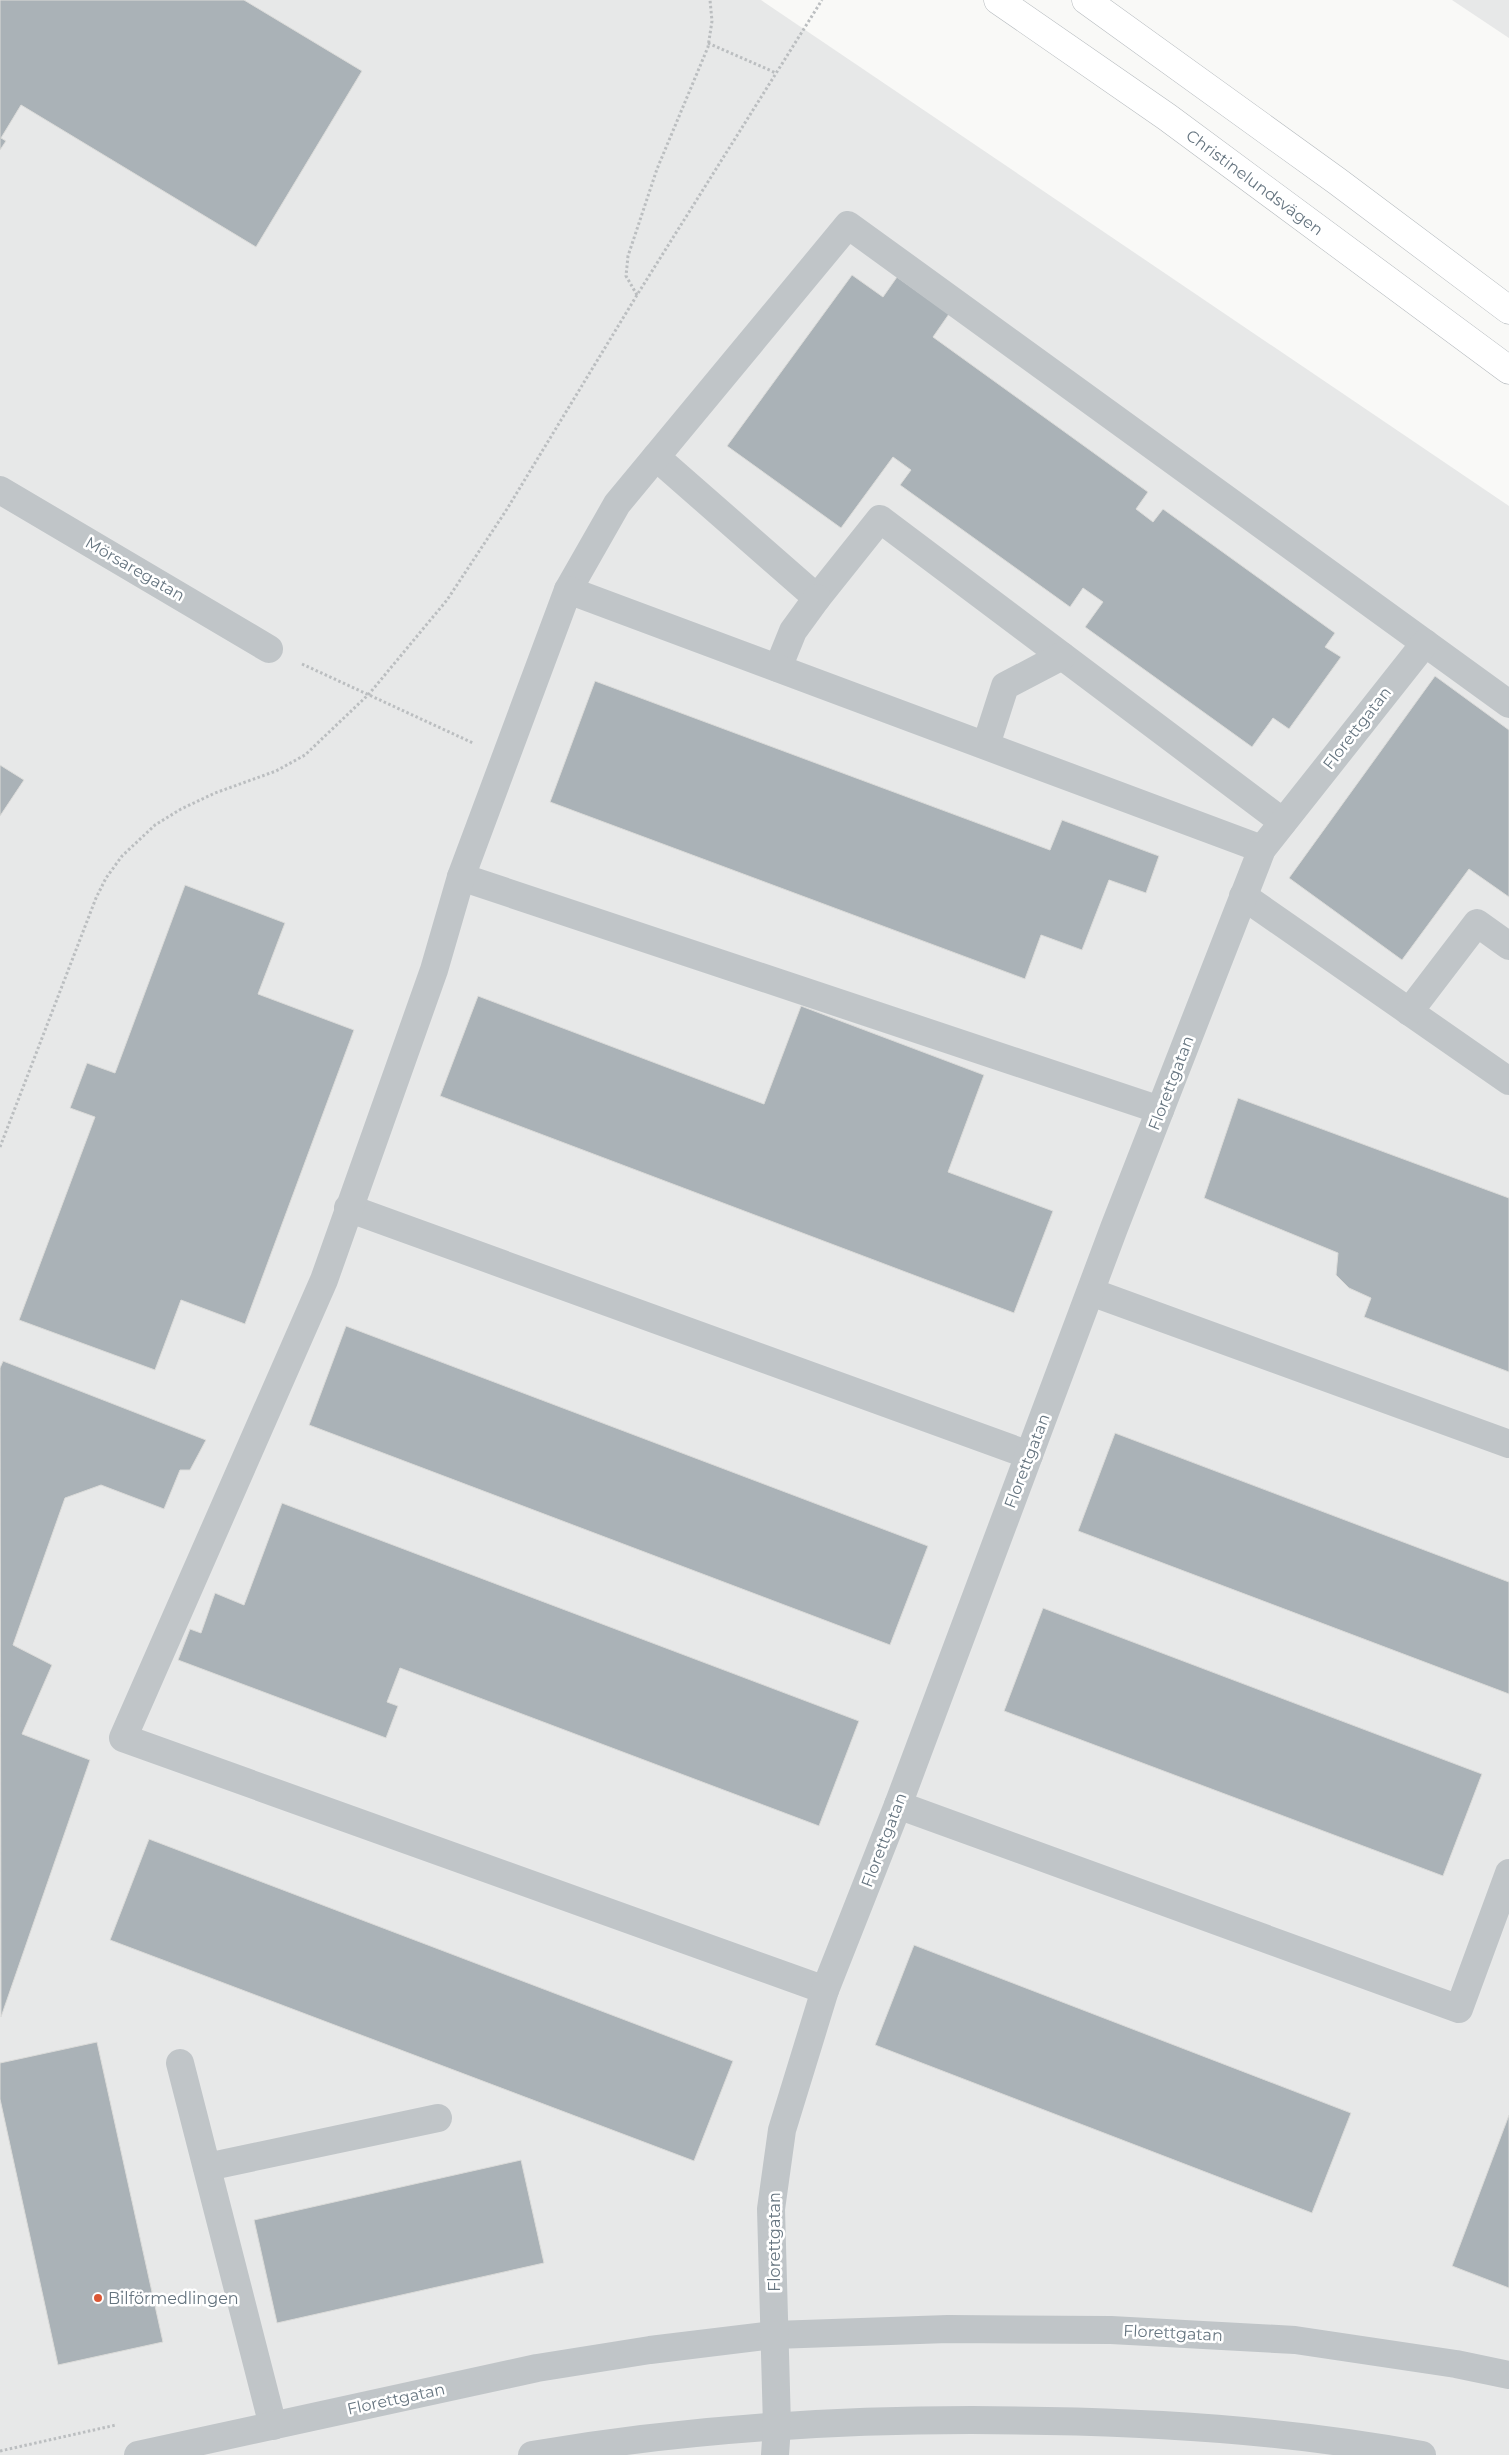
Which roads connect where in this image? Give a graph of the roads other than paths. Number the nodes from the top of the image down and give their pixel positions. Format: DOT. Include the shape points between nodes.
graph roads {
  1 [pos="998,0"];
  2 [pos="1086,0"];
  3 [pos="1509,310"];
  4 [pos="1509,370"];
  5 [pos="656,457"];
  6 [pos="0,490"];
  7 [pos="568,590"];
  8 [pos="817,598"];
  9 [pos="1425,643"];
  10 [pos="269,649"];
  11 [pos="1062,656"];
  12 [pos="778,668"];
  13 [pos="1509,704"];
  14 [pos="986,746"];
  15 [pos="1283,822"];
  16 [pos="1262,849"];
  17 [pos="461,877"];
  18 [pos="1243,896"];
  19 [pos="1509,946"];
  20 [pos="1409,1012"];
  21 [pos="1509,1081"];
  22 [pos="1160,1110"];
  23 [pos="348,1208"];
  24 [pos="1091,1292"];
  25 [pos="1509,1444"];
  26 [pos="1029,1455"];
  27 [pos="898,1805"];
  28 [pos="1509,1872"];
  29 [pos="825,1990"];
  30 [pos="180,2063"];
  31 [pos="438,2118"];
  32 [pos="207,2167"];
  33 [pos="774,2335"];
  34 [pos="1509,2375"];
  35 [pos="273,2426"];
  36 [pos="777,2426"];
  37 [pos="138,2455"];
  38 [pos="532,2455"];
  39 [pos="775,2455"];
  40 [pos="1422,2455"];
  1 -- 4 [label="main road, Christinelundsvägen" via="1167,117"];
  2 -- 3 [label="main road"];
  5 -- 7 [label="street" via="617,504"];
  5 -- 8 [label="street"];
  5 -- 9 [label="street" via="848,225"];
  6 -- 10 [label="street, Mörsaregatan"];
  7 -- 12 [label="street"];
  7 -- 17 [label="street"];
  8 -- 11 [label="street" via="880,519"];
  8 -- 12 [label="street" via="793,631"];
  9 -- 13 [label="street"];
  9 -- 15 [label="street, Florettgatan"];
  11 -- 14 [label="street" via="1005,686"];
  11 -- 15 [label="street"];
  12 -- 14 [label="street"];
  14 -- 16 [label="street"];
  15 -- 16 [label="street, Florettgatan"];
  16 -- 18 [label="street, Florettgatan"];
  17 -- 22 [label="street"];
  17 -- 23 [label="street" via="434,970"];
  18 -- 20 [label="street"];
  18 -- 22 [label="street, Florettgatan"];
  19 -- 20 [label="street" via="1477,923"];
  20 -- 21 [label="street"];
  22 -- 24 [label="street, Florettgatan"];
  23 -- 26 [label="street"];
  23 -- 29 [label="street" via="324,1280 123,1738"];
  24 -- 25 [label="street"];
  24 -- 26 [label="street, Florettgatan"];
  26 -- 27 [label="street, Florettgatan"];
  27 -- 28 [label="street" via="1459,2009"];
  27 -- 29 [label="street, Florettgatan"];
  29 -- 33 [label="street, Florettgatan" via="781,2140 771,2209"];
  30 -- 32 [label="street"];
  31 -- 32 [label="street"];
  32 -- 35 [label="street"];
  33 -- 34 [label="street, Florettgatan" via="948,2329 1121,2330 1296,2340"];
  33 -- 35 [label="street, Florettgatan" via="537,2368"];
  33 -- 36 [label="street, Florettgatan"];
  35 -- 37 [label="street, Florettgatan"];
  36 -- 38 [label="street" via="694,2433"];
  36 -- 39 [label="street, Florettgatan"];
  36 -- 40 [label="street" via="942,2418 1110,2422 1264,2432"];
}
